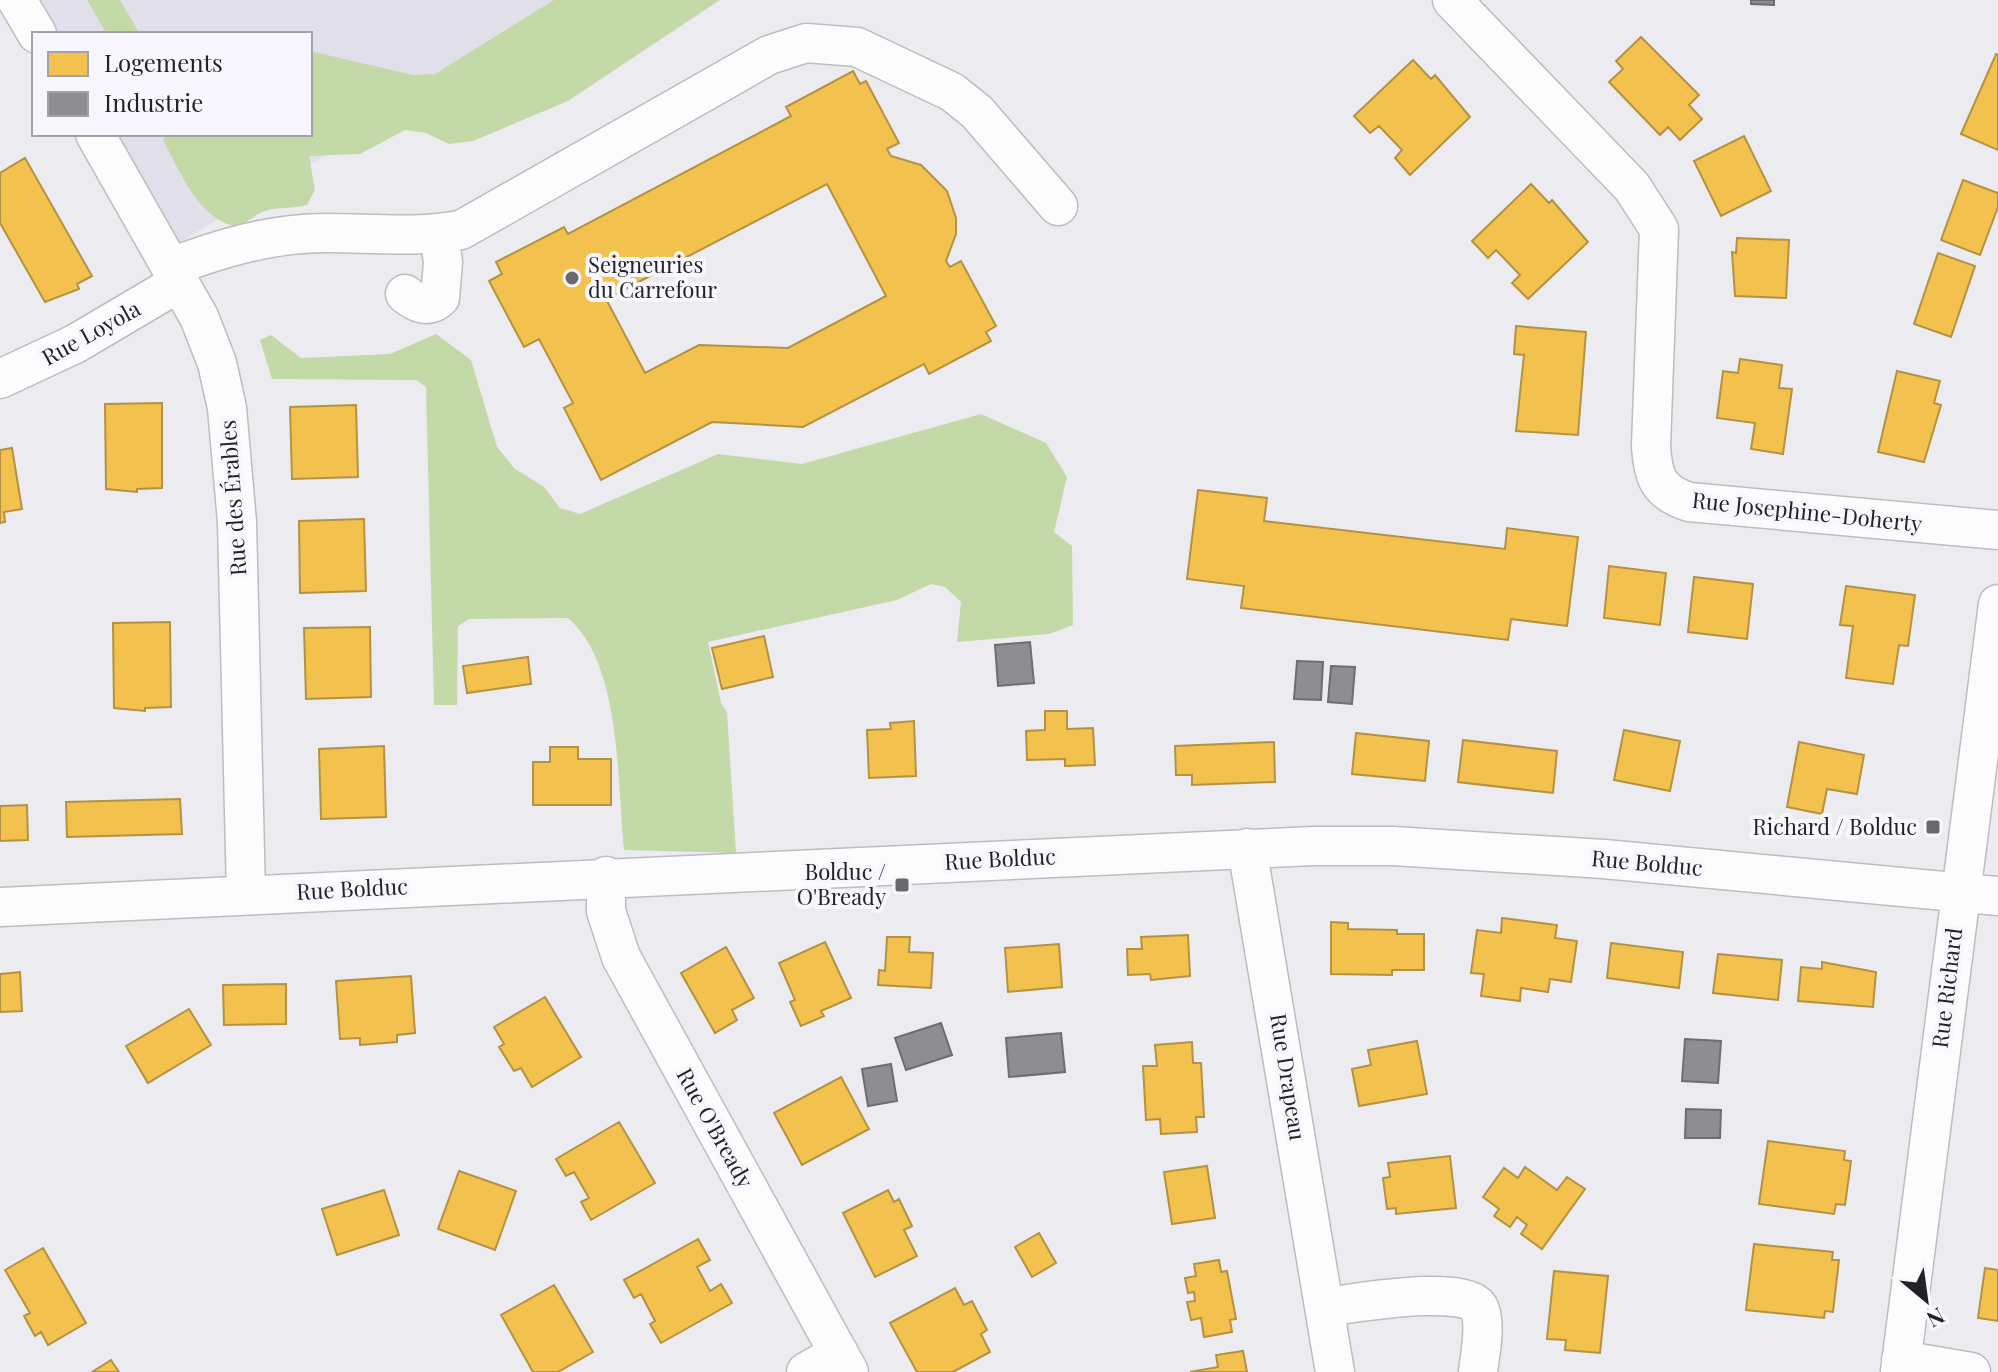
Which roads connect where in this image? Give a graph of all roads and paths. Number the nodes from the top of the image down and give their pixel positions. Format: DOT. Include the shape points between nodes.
graph roads {
  1 [pos="17,0"];
  2 [pos="1452,0"];
  3 [pos="36,32"];
  4 [pos="96,136"];
  5 [pos="1058,206"];
  6 [pos="439,234"];
  7 [pos="176,274"];
  8 [pos="405,294"];
  9 [pos="0,379"];
  10 [pos="1998,530"];
  11 [pos="1998,604"];
  12 [pos="1247,848"];
  13 [pos="606,876"];
  14 [pos="1959,890"];
  15 [pos="246,894"];
  16 [pos="1998,896"];
  17 [pos="0,907"];
  18 [pos="1325,1307"];
  19 [pos="844,1363"];
  20 [pos="1901,1366"];
  21 [pos="806,1372"];
  22 [pos="1335,1372"];
  23 [pos="1478,1372"];
  24 [pos="1971,1372"];
  1 -- 3 [label="street"];
  2 -- 10 [label="street, Rue Josephine-Doherty" via="1632,187 1659,229 1652,456 1659,483 1670,496 1689,502"];
  4 -- 7 [label="street, Rue des Érables"];
  5 -- 6 [label="street, Rue Loyola" via="977,112 952,92 857,47 806,43 769,55 482,221"];
  6 -- 7 [label="street, Rue Loyola" via="275,237 214,250"];
  6 -- 8 [label="street" via="440,298 424,304"];
  7 -- 9 [label="street, Rue Loyola" via="75,344"];
  7 -- 15 [label="street, Rue des Érables" via="217,363 233,453"];
  11 -- 14 [label="street, Rue Richard"];
  12 -- 13 [label="street, Rue Bolduc"];
  12 -- 14 [label="street, Rue Bolduc" via="1393,846"];
  12 -- 18 [label="street, Rue Drapeau"];
  13 -- 15 [label="street, Rue Bolduc"];
  13 -- 19 [label="street, Rue O'Bready" via="606,911 621,957"];
  14 -- 16 [label="street, Rue Bolduc"];
  14 -- 20 [label="street, Rue Richard"];
  15 -- 17 [label="street, Rue Bolduc"];
  18 -- 22 [label="street, Rue Drapeau"];
  18 -- 23 [label="street" via="1432,1295 1472,1300 1480,1308 1482,1326"];
  19 -- 21 [label="street"];
  20 -- 24 [label="street"];
}
